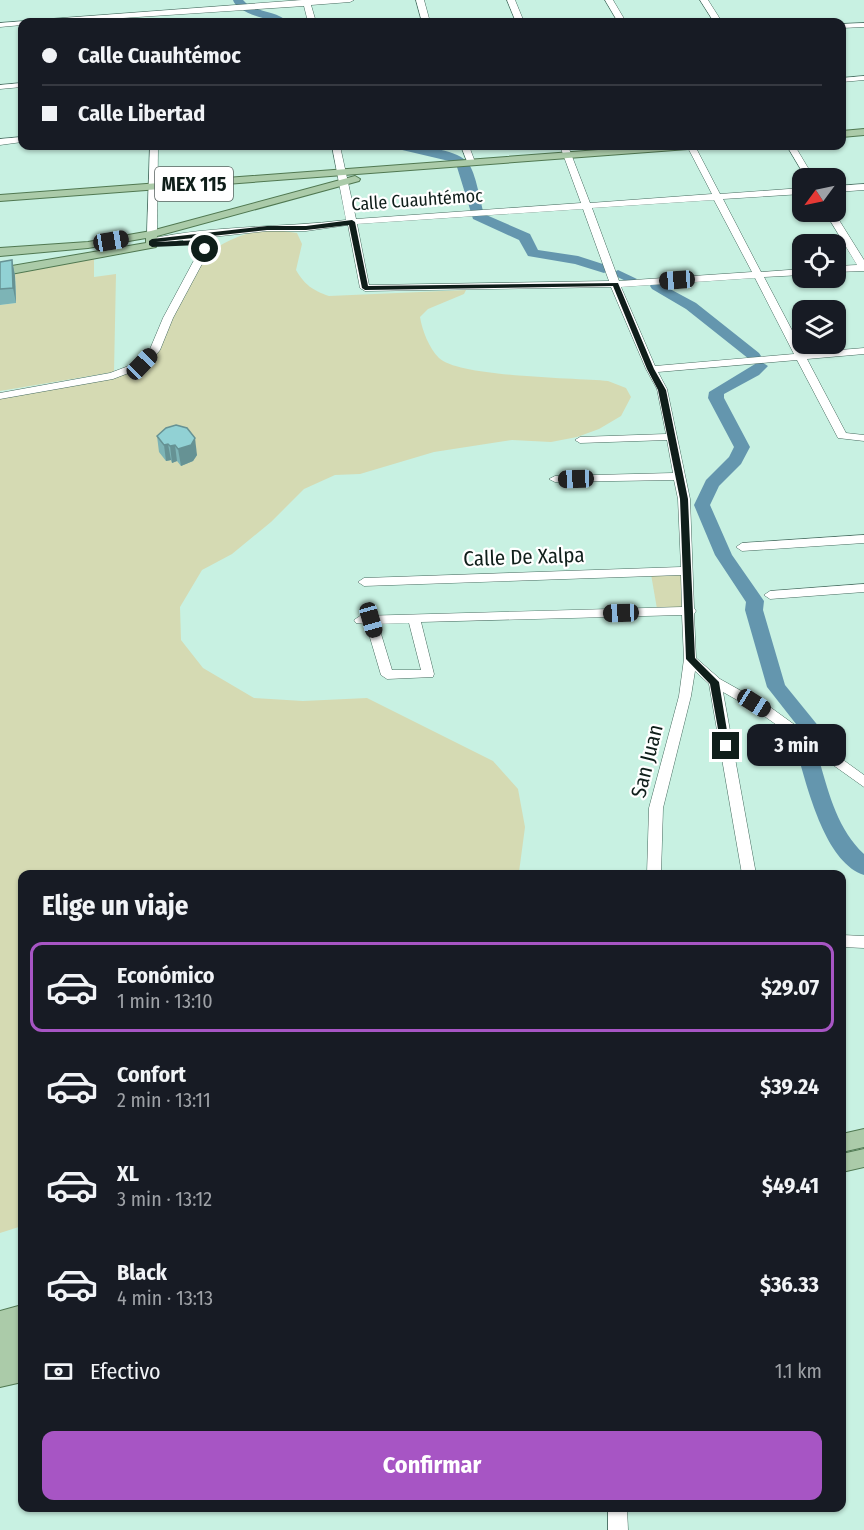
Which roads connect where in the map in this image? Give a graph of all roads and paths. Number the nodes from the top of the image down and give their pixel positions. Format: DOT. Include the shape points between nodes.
graph roads {
  1 [pos="350,0"];
  2 [pos="420,0"];
  3 [pos="511,0"];
  4 [pos="609,0"];
  5 [pos="704,0"];
  6 [pos="307,1"];
  7 [pos="160,14"];
  8 [pos="98,18"];
  9 [pos="311,18"];
  10 [pos="425,18"];
  11 [pos="518,18"];
  12 [pos="619,18"];
  13 [pos="715,18"];
  14 [pos="18,23"];
  15 [pos="0,25"];
  16 [pos="864,25"];
  17 [pos="846,26"];
  18 [pos="864,78"];
  19 [pos="846,80"];
  20 [pos="18,85"];
  21 [pos="0,87"];
  22 [pos="864,132"];
  23 [pos="846,134"];
  24 [pos="18,140"];
  25 [pos="0,142"];
  26 [pos="154,150"];
  27 [pos="337,150"];
  28 [pos="466,150"];
  29 [pos="566,150"];
  30 [pos="691,150"];
  31 [pos="793,150"];
  32 [pos="468,162"];
  33 [pos="804,168"];
  34 [pos="341,178"];
  35 [pos="153,187"];
  36 [pos="864,187"];
  37 [pos="846,188"];
  38 [pos="792,192"];
  39 [pos="718,197"];
  40 [pos="0,198"];
  41 [pos="587,205"];
  42 [pos="352,222"];
  43 [pos="835,222"];
  44 [pos="152,240"];
  45 [pos="0,252"];
  46 [pos="864,267"];
  47 [pos="846,268"];
  48 [pos="5,269"];
  49 [pos="792,273"];
  50 [pos="760,275"];
  51 [pos="615,284"];
  52 [pos="864,351"];
  53 [pos="802,356"];
  54 [pos="651,369"];
  55 [pos="0,396"];
  56 [pos="672,437"];
  57 [pos="864,438"];
  58 [pos="580,440"];
  59 [pos="679,476"];
  60 [pos="555,479"];
  61 [pos="864,539"];
  62 [pos="742,547"];
  63 [pos="687,571"];
  64 [pos="364,582"];
  65 [pos="864,588"];
  66 [pos="770,595"];
  67 [pos="690,611"];
  68 [pos="414,619"];
  69 [pos="690,659"];
  70 [pos="715,682"];
  71 [pos="864,782"];
  72 [pos="654,870"];
  73 [pos="748,870"];
  74 [pos="846,941"];
  75 [pos="864,942"];
  76 [pos="864,1138"];
  77 [pos="846,1142"];
  78 [pos="864,1158"];
  79 [pos="846,1162"];
  80 [pos="18,1316"];
  81 [pos="0,1320"];
  82 [pos="18,1330"];
  83 [pos="0,1335"];
  84 [pos="18,1351"];
  85 [pos="0,1355"];
  86 [pos="18,1372"];
  87 [pos="0,1376"];
  88 [pos="618,1512"];
  89 [pos="618,1530"];
  1 -- 6 [label="street"];
  2 -- 10 [label="street"];
  3 -- 11 [label="street"];
  4 -- 12 [label="street"];
  5 -- 13 [label="street"];
  6 -- 7 [label="street"];
  6 -- 9 [label="street"];
  7 -- 8 [label="street"];
  14 -- 15 [label="street"];
  16 -- 17 [label="street"];
  18 -- 19 [label="street"];
  20 -- 21 [label="street"];
  22 -- 23 [label="main road"];
  24 -- 25 [label="street"];
  26 -- 35 [label="street"];
  27 -- 34 [label="street"];
  28 -- 32 [label="street"];
  29 -- 32 [label="main road, MEX 115"];
  29 -- 41 [label="street, San Juan"];
  30 -- 39 [label="street"];
  31 -- 33 [label="street"];
  32 -- 34 [label="main road, MEX 115"];
  34 -- 35 [label="main road, MEX 115"];
  34 -- 42 [label="street"];
  34 -- 44 [label="main road, MEX 115"];
  35 -- 40 [label="main road, MEX 115"];
  35 -- 44 [label="street"];
  36 -- 37 [label="street"];
  38 -- 39 [label="street, Calle Cuauhtémoc"];
  39 -- 41 [label="street, Calle Cuauhtémoc"];
  39 -- 50 [label="street"];
  41 -- 42 [label="street, Calle Cuauhtémoc"];
  41 -- 51 [label="street, San Juan"];
  42 -- 44 [label="street, Calle Cuauhtémoc"];
  42 -- 51 [label="street" via="365,288"];
  43 -- 46 [label="street"];
  44 -- 45 [label="main road, MEX 115"];
  44 -- 48 [label="main road, Calle Cuauhtémoc"];
  44 -- 55 [label="street, Calle Cuauhtémoc" via="195,242 205,249 155,350 142,364 113,376"];
  46 -- 47 [label="street"];
  49 -- 50 [label="street"];
  50 -- 51 [label="street"];
  50 -- 53 [label="street"];
  51 -- 54 [label="street, San Juan"];
  52 -- 53 [label="street"];
  53 -- 54 [label="street"];
  53 -- 57 [label="street" via="842,436"];
  54 -- 56 [label="street, San Juan" via="662,390"];
  56 -- 58 [label="street"];
  56 -- 59 [label="street, San Juan"];
  59 -- 60 [label="street"];
  59 -- 63 [label="street, San Juan" via="684,499"];
  61 -- 62 [label="street"];
  63 -- 64 [label="street, Calle De Xalpa"];
  63 -- 67 [label="street, San Juan"];
  65 -- 66 [label="street"];
  67 -- 68 [label="street"];
  67 -- 69 [label="street, San Juan"];
  68 -- 68 [label="street" via="428,674 387,675 365,620"];
  69 -- 70 [label="street"];
  69 -- 72 [label="street, San Juan" via="685,696 656,808"];
  70 -- 71 [label="street" via="765,710"];
  70 -- 73 [label="street"];
  74 -- 75 [label="street"];
  76 -- 77 [label="main road"];
  78 -- 79 [label="main road"];
  80 -- 81 [label="main road"];
  82 -- 83 [label="main road"];
  84 -- 85 [label="main road"];
  86 -- 87 [label="main road"];
  88 -- 89 [label="street"];
}
